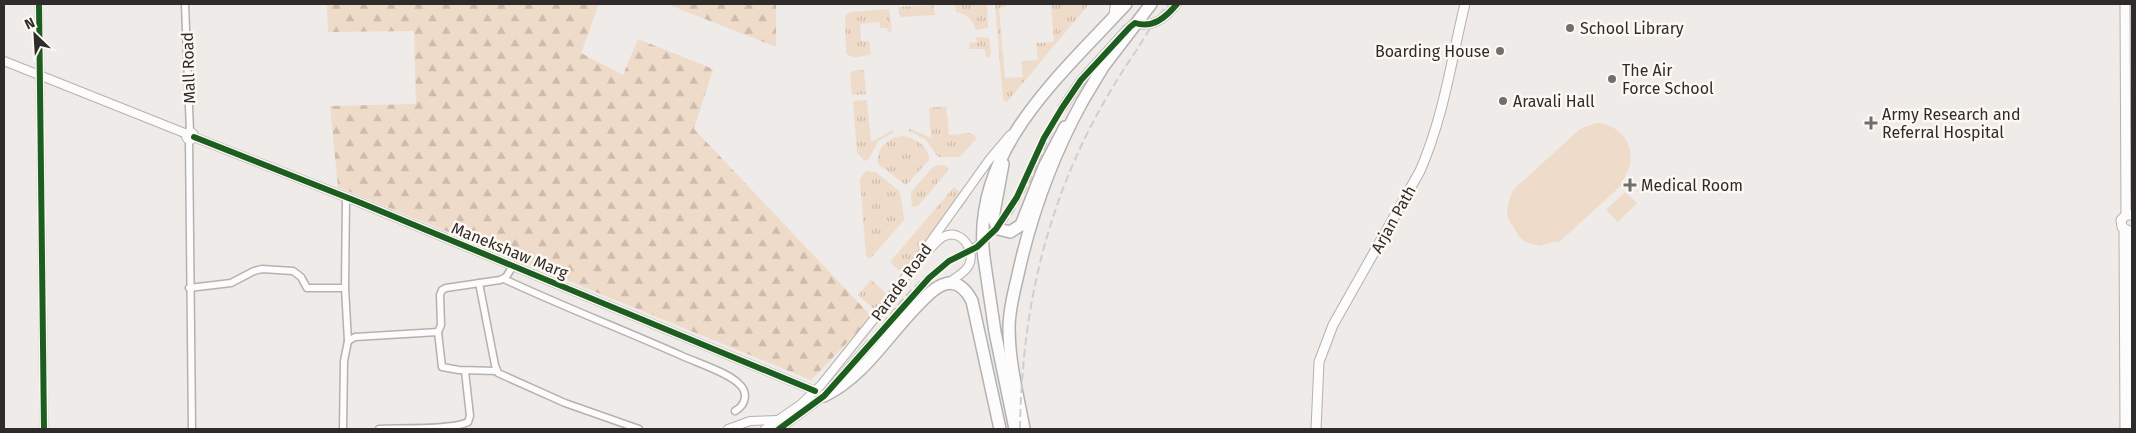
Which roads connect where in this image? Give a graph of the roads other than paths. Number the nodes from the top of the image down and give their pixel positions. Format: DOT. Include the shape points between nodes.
graph roads {
  1 [pos="39,4"];
  2 [pos="185,4"];
  3 [pos="1115,4"];
  4 [pos="1126,4"];
  5 [pos="1152,4"];
  6 [pos="1178,4"];
  7 [pos="1464,4"];
  8 [pos="1469,4"];
  9 [pos="2125,4"];
  10 [pos="1113,18"];
  11 [pos="1135,23"];
  12 [pos="4,61"];
  13 [pos="39,75"];
  14 [pos="1080,106"];
  15 [pos="1062,108"];
  16 [pos="1023,122"];
  17 [pos="190,136"];
  18 [pos="1004,152"];
  19 [pos="2132,189"];
  20 [pos="346,197"];
  21 [pos="2130,215"];
  22 [pos="2129,230"];
  23 [pos="513,266"];
  24 [pos="907,275"];
  25 [pos="504,279"];
  26 [pos="948,283"];
  27 [pos="479,284"];
  28 [pos="189,288"];
  29 [pos="345,288"];
  30 [pos="438,332"];
  31 [pos="348,341"];
  32 [pos="870,344"];
  33 [pos="465,371"];
  34 [pos="497,371"];
  35 [pos="819,394"];
  36 [pos="735,411"];
  37 [pos="780,420"];
  38 [pos="792,421"];
  39 [pos="44,429"];
  40 [pos="192,429"];
  41 [pos="342,429"];
  42 [pos="379,429"];
  43 [pos="389,429"];
  44 [pos="639,429"];
  45 [pos="728,429"];
  46 [pos="765,429"];
  47 [pos="779,429"];
  48 [pos="787,429"];
  49 [pos="1000,429"];
  50 [pos="1015,429"];
  51 [pos="1024,429"];
  52 [pos="1316,429"];
  53 [pos="1321,429"];
  54 [pos="2125,429"];
  55 [pos="2132,429"];
  1 -- 13 [label="street"];
  2 -- 17 [label="street, Mall Road"];
  3 -- 10 [label="street"];
  4 -- 10 [label="highway"];
  5 -- 11 [label="highway"];
  6 -- 11 [label="street" via="1156,23"];
  7 -- 52 [label="main road, Arjan Path" via="1435,135 1420,171 1333,325 1321,357 1316,391"];
  8 -- 53 [label="main road, Arjan Path" via="1431,158 1331,343 1324,372"];
  9 -- 21 [label="main road"];
  10 -- 16 [label="highway"];
  11 -- 14 [label="highway" via="1102,67"];
  11 -- 15 [label="street" via="1081,80"];
  12 -- 13 [label="street, Manekshaw Marg"];
  13 -- 17 [label="street, Manekshaw Marg"];
  13 -- 39 [label="street"];
  14 -- 18 [label="highway" via="1051,151 1021,225 1010,232 998,229 992,218"];
  14 -- 51 [label="highway" via="1059,147 1032,222 1010,311 1012,361"];
  16 -- 18 [label="highway"];
  16 -- 24 [label="street, Parade Road" via="989,160"];
  17 -- 20 [label="street, Manekshaw Marg"];
  17 -- 28 [label="street, Mall Road"];
  18 -- 50 [label="highway" via="988,190 982,237 995,332"];
  19 -- 21 [label="main road"];
  20 -- 23 [label="street, Manekshaw Marg"];
  20 -- 29 [label="street"];
  21 -- 22 [label="main road" via="2121,220 2121,225"];
  22 -- 54 [label="main road"];
  22 -- 55 [label="main road"];
  23 -- 25 [label="street"];
  23 -- 35 [label="street, Manekshaw Marg"];
  24 -- 26 [label="street" via="940,239 959,236 966,242 970,259 967,268"];
  24 -- 35 [label="street, Parade Road"];
  25 -- 27 [label="street"];
  25 -- 36 [label="street" via="738,382 745,402"];
  26 -- 35 [label="highway" via="925,298 860,370 835,390"];
  26 -- 49 [label="highway" via="960,286 972,301"];
  27 -- 30 [label="street" via="442,290 441,328"];
  27 -- 34 [label="street"];
  28 -- 29 [label="street" via="231,283 262,269 293,271 307,288"];
  28 -- 40 [label="street, Mall Road"];
  29 -- 31 [label="street"];
  30 -- 31 [label="street" via="355,337"];
  30 -- 33 [label="street" via="442,367"];
  31 -- 41 [label="street" via="344,361"];
  32 -- 35 [label="street, Parade Road"];
  33 -- 34 [label="street"];
  33 -- 43 [label="street" via="468,422"];
  34 -- 44 [label="street" via="565,404"];
  35 -- 37 [label="street, Parade Road"];
  35 -- 38 [label="street, Parade Road"];
  37 -- 45 [label="street" via="750,421"];
  37 -- 46 [label="street, Parade Road"];
  38 -- 47 [label="street, Parade Road"];
  38 -- 48 [label="street"];
  42 -- 43 [label="street"];
}
